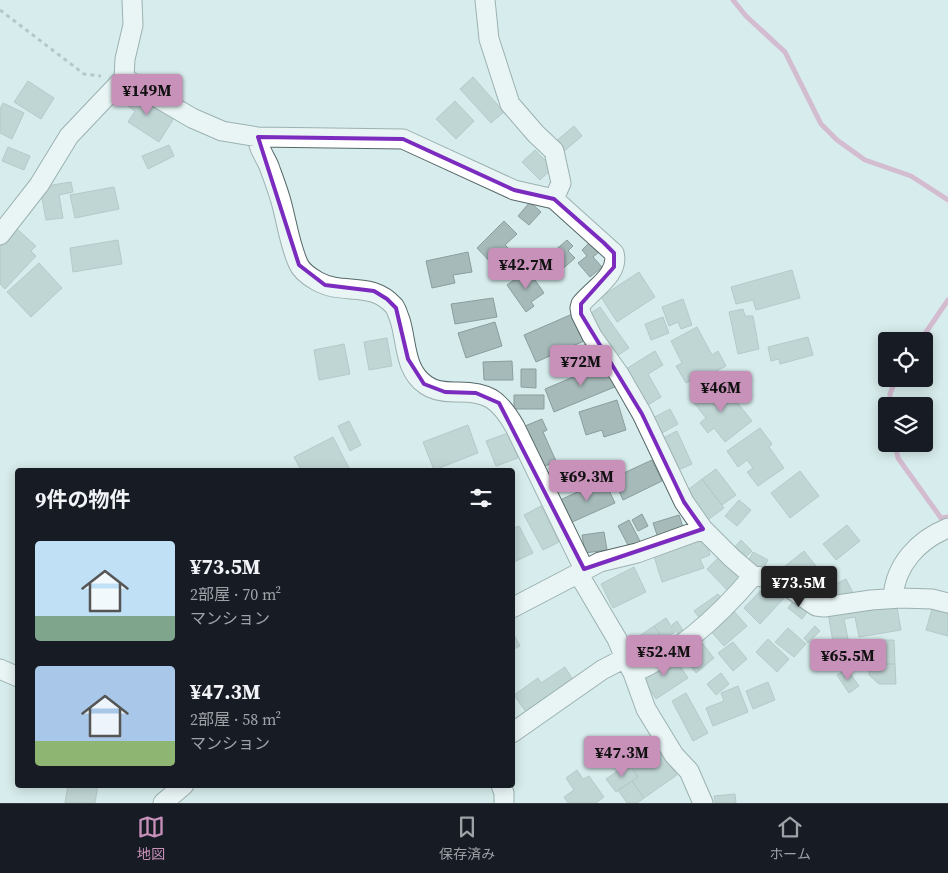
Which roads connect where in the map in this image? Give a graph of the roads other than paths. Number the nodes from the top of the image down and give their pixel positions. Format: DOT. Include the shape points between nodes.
graph roads {
  1 [pos="132,0"];
  2 [pos="485,0"];
  3 [pos="124,78"];
  4 [pos="258,137"];
  5 [pos="554,199"];
  6 [pos="0,235"];
  7 [pos="948,528"];
  8 [pos="703,529"];
  9 [pos="581,571"];
  10 [pos="753,576"];
  11 [pos="893,598"];
  12 [pos="948,603"];
  13 [pos="515,606"];
  14 [pos="629,666"];
  15 [pos="0,669"];
  16 [pos="15,676"];
  17 [pos="515,731"];
  18 [pos="180,788"];
  19 [pos="502,788"];
  20 [pos="163,803"];
  21 [pos="504,803"];
  22 [pos="704,803"];
  1 -- 3 [label="street" via="133,25"];
  2 -- 5 [label="street" via="489,39 510,104 554,152 561,183"];
  3 -- 4 [label="street" via="192,118 222,131"];
  3 -- 6 [label="street" via="69,136 39,185"];
  4 -- 5 [label="street" via="403,139 514,190"];
  4 -- 9 [label="street" via="282,203 299,265 306,274 325,285 374,291 387,299 396,308 408,359 424,384 433,390 476,393 499,403 515,427"];
  5 -- 8 [label="street" via="614,253 614,267 581,304 581,314 638,406 684,502"];
  7 -- 11 [label="street" via="913,552 897,575"];
  8 -- 9 [label="street"];
  8 -- 10 [label="street"];
  9 -- 13 [label="street"];
  9 -- 14 [label="street"];
  10 -- 11 [label="street" via="775,578 816,606"];
  10 -- 14 [label="street" via="736,596 676,649"];
  11 -- 12 [label="street" via="932,599"];
  14 -- 17 [label="street" via="602,670"];
  14 -- 22 [label="street" via="646,709 674,755 689,771"];
  15 -- 16 [label="street"];
  18 -- 20 [label="street"];
  19 -- 21 [label="street"];
}
